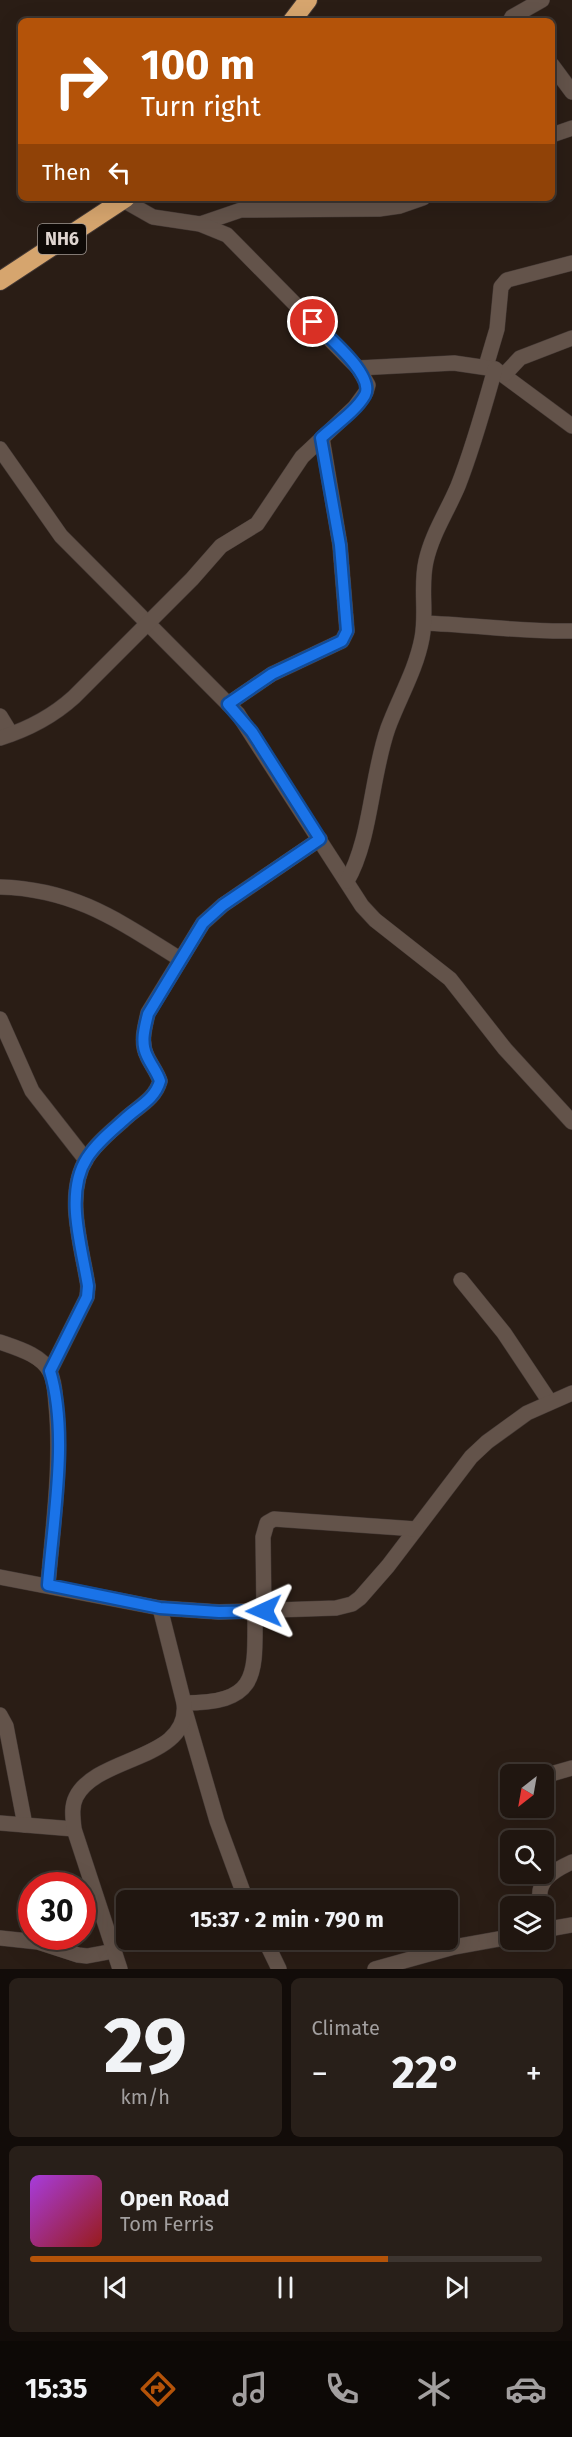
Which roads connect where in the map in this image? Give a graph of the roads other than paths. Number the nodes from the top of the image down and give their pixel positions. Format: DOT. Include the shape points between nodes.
graph roads {
  1 [pos="308,0"];
  2 [pos="533,2"];
  3 [pos="294,18"];
  4 [pos="512,18"];
  5 [pos="555,69"];
  6 [pos="572,92"];
  7 [pos="572,128"];
  8 [pos="555,134"];
  9 [pos="121,201"];
  10 [pos="127,201"];
  11 [pos="414,201"];
  12 [pos="200,224"];
  13 [pos="572,263"];
  14 [pos="0,281"];
  15 [pos="572,338"];
  16 [pos="358,368"];
  17 [pos="495,370"];
  18 [pos="572,426"];
  19 [pos="321,438"];
  20 [pos="0,449"];
  21 [pos="147,622"];
  22 [pos="424,623"];
  23 [pos="572,632"];
  24 [pos="228,704"];
  25 [pos="0,716"];
  26 [pos="6,736"];
  27 [pos="320,839"];
  28 [pos="347,881"];
  29 [pos="0,887"];
  30 [pos="180,959"];
  31 [pos="0,1019"];
  32 [pos="572,1122"];
  33 [pos="86,1160"];
  34 [pos="461,1280"];
  35 [pos="0,1342"];
  36 [pos="50,1371"];
  37 [pos="572,1393"];
  38 [pos="550,1402"];
  39 [pos="416,1530"];
  40 [pos="0,1577"];
  41 [pos="48,1585"];
  42 [pos="160,1608"];
  43 [pos="260,1611"];
  44 [pos="185,1707"];
  45 [pos="0,1714"];
  46 [pos="572,1768"];
  47 [pos="554,1773"];
  48 [pos="0,1823"];
  49 [pos="25,1825"];
  50 [pos="74,1829"];
  51 [pos="572,1862"];
  52 [pos="242,1890"];
  53 [pos="539,1896"];
  54 [pos="572,1925"];
  55 [pos="554,1929"];
  56 [pos="0,1938"];
  57 [pos="500,1938"];
  58 [pos="270,1950"];
  59 [pos="114,1952"];
  60 [pos="120,1969"];
  61 [pos="279,1969"];
  62 [pos="375,1969"];
  1 -- 3 [label="highway"];
  2 -- 4 [label="street"];
  5 -- 6 [label="street"];
  7 -- 8 [label="street"];
  9 -- 14 [label="highway, NH6"];
  10 -- 12 [label="street" via="153,217"];
  11 -- 12 [label="street" via="379,209 241,210"];
  12 -- 16 [label="street" via="227,235"];
  13 -- 17 [label="street" via="507,280 501,287"];
  15 -- 17 [label="street"];
  16 -- 17 [label="street" via="454,363"];
  16 -- 19 [label="street" via="368,385 366,392"];
  17 -- 18 [label="street"];
  17 -- 22 [label="street" via="467,462 431,541 422,585"];
  19 -- 21 [label="street" via="302,457 257,524 221,546"];
  19 -- 24 [label="street" via="340,545 347,631 342,641 272,674"];
  20 -- 21 [label="street" via="61,536"];
  21 -- 24 [label="street"];
  21 -- 26 [label="street" via="57,712"];
  22 -- 23 [label="street"];
  22 -- 28 [label="street" via="416,661 376,767 357,863"];
  24 -- 27 [label="street" via="252,732"];
  25 -- 26 [label="street"];
  27 -- 28 [label="street"];
  27 -- 30 [label="street" via="223,905 203,923"];
  28 -- 32 [label="street" via="375,920 450,979 505,1049"];
  29 -- 30 [label="street" via="65,896 113,918"];
  30 -- 33 [label="street" via="148,1014 144,1029 147,1056 160,1081 158,1089"];
  31 -- 33 [label="street" via="32,1091"];
  33 -- 36 [label="street" via="76,1190 76,1211 87,1297"];
  34 -- 38 [label="street" via="504,1333"];
  35 -- 36 [label="street" via="29,1353"];
  36 -- 41 [label="street" via="59,1432"];
  37 -- 38 [label="street"];
  38 -- 39 [label="street" via="502,1429 479,1449"];
  39 -- 43 [label="street" via="352,1604"];
  39 -- 43 [label="street" via="274,1519 267,1522"];
  40 -- 41 [label="street"];
  41 -- 42 [label="street"];
  42 -- 43 [label="street"];
  42 -- 44 [label="street"];
  43 -- 44 [label="street" via="254,1663 241,1690 232,1698"];
  44 -- 50 [label="street" via="176,1734 165,1744 84,1787 76,1796"];
  44 -- 52 [label="street" via="217,1821"];
  45 -- 49 [label="street" via="6,1726"];
  46 -- 47 [label="street"];
  48 -- 49 [label="street"];
  49 -- 50 [label="street"];
  50 -- 59 [label="street"];
  51 -- 53 [label="street" via="545,1879"];
  54 -- 55 [label="street"];
  56 -- 59 [label="street" via="38,1942 78,1955"];
  57 -- 62 [label="street"];
  58 -- 61 [label="street"];
  59 -- 60 [label="street"];
}
